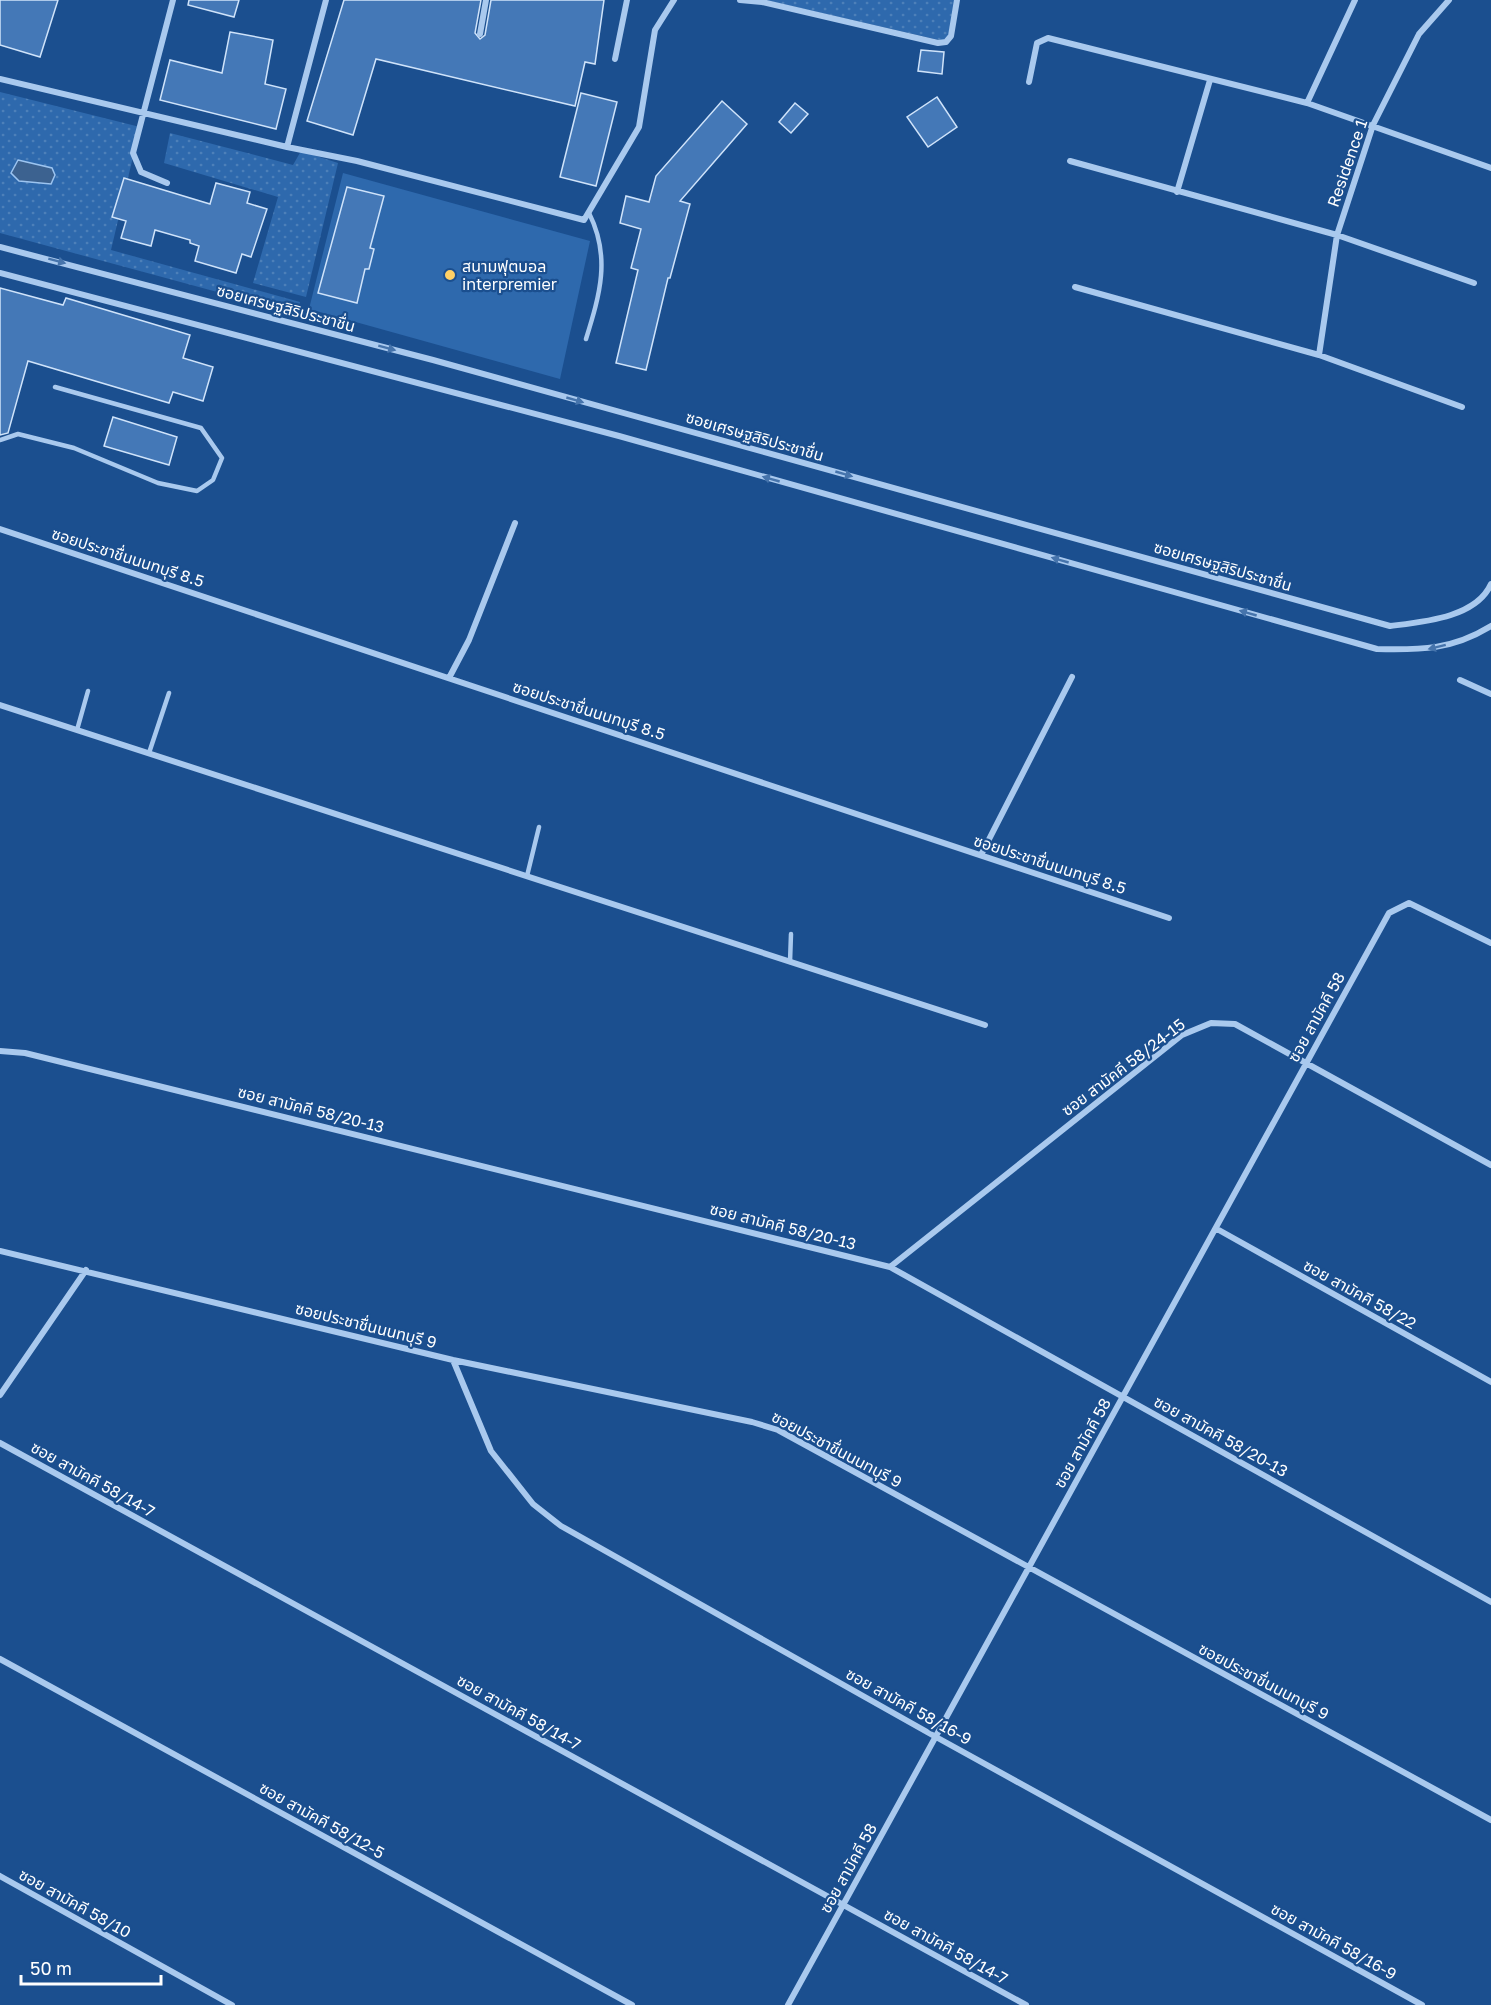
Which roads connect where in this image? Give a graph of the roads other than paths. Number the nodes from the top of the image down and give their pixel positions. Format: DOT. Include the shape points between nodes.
graph roads {
  1 [pos="173,0"];
  2 [pos="326,0"];
  3 [pos="486,0"];
  4 [pos="627,0"];
  5 [pos="674,0"];
  6 [pos="740,0"];
  7 [pos="957,0"];
  8 [pos="1355,0"];
  9 [pos="1449,0"];
  10 [pos="763,1"];
  11 [pos="480,34"];
  12 [pos="615,59"];
  13 [pos="0,79"];
  14 [pos="1210,80"];
  15 [pos="1029,82"];
  16 [pos="1306,103"];
  17 [pos="142,112"];
  18 [pos="1373,125"];
  19 [pos="287,147"];
  20 [pos="1070,161"];
  21 [pos="1491,168"];
  22 [pos="167,183"];
  23 [pos="1177,192"];
  24 [pos="589,213"];
  25 [pos="1338,235"];
  26 [pos="0,246"];
  27 [pos="0,273"];
  28 [pos="1474,283"];
  29 [pos="1075,287"];
  30 [pos="586,339"];
  31 [pos="1319,355"];
  32 [pos="55,387"];
  33 [pos="1462,407"];
  34 [pos="0,440"];
  35 [pos="515,523"];
  36 [pos="0,529"];
  37 [pos="1491,584"];
  38 [pos="1491,626"];
  39 [pos="1072,677"];
  40 [pos="449,678"];
  41 [pos="1460,680"];
  42 [pos="88,691"];
  43 [pos="169,693"];
  44 [pos="1491,694"];
  45 [pos="0,705"];
  46 [pos="77,730"];
  47 [pos="149,753"];
  48 [pos="539,827"];
  49 [pos="981,855"];
  50 [pos="527,876"];
  51 [pos="1169,918"];
  52 [pos="792,934"];
  53 [pos="1491,943"];
  54 [pos="790,962"];
  55 [pos="985,1025"];
  56 [pos="0,1051"];
  57 [pos="1306,1063"];
  58 [pos="1491,1165"];
  59 [pos="1217,1229"];
  60 [pos="0,1251"];
  61 [pos="890,1267"];
  62 [pos="86,1270"];
  63 [pos="453,1360"];
  64 [pos="1491,1382"];
  65 [pos="0,1395"];
  66 [pos="1123,1397"];
  67 [pos="0,1443"];
  68 [pos="1028,1568"];
  69 [pos="1491,1602"];
  70 [pos="0,1659"];
  71 [pos="936,1737"];
  72 [pos="1491,1820"];
  73 [pos="0,1876"];
  74 [pos="843,1905"];
  75 [pos="232,2005"];
  76 [pos="632,2005"];
  77 [pos="788,2005"];
  78 [pos="1026,2005"];
  79 [pos="1422,2005"];
  1 -- 17 [label="street"];
  2 -- 19 [label="street"];
  3 -- 11 [label="street"];
  4 -- 12 [label="street"];
  5 -- 24 [label="street" via="655,30 639,127"];
  6 -- 10 [label="street"];
  7 -- 10 [label="street" via="951,36 938,43"];
  8 -- 16 [label="street"];
  9 -- 18 [label="street, Residence 1" via="1419,34"];
  13 -- 17 [label="street"];
  14 -- 15 [label="street" via="1048,38 1037,43"];
  14 -- 16 [label="street"];
  14 -- 23 [label="street"];
  16 -- 18 [label="street"];
  17 -- 19 [label="street"];
  17 -- 22 [label="street" via="133,153 136,164 141,172"];
  18 -- 21 [label="street"];
  18 -- 25 [label="street, Residence 1"];
  19 -- 24 [label="street" via="357,161 573,220 584,220"];
  20 -- 23 [label="street"];
  23 -- 25 [label="street"];
  24 -- 30 [label="lane" via="600,237 602,272"];
  25 -- 28 [label="street"];
  25 -- 31 [label="street, Residence 1"];
  26 -- 37 [label="street, ซอยเศรษฐสิริประชาชื่น, one-way" via="445,363 1390,626 1449,618 1487,593"];
  38 -- 27 [label="street, one-way" via="1470,639 1426,650 1377,649 631,439"];
  29 -- 31 [label="street"];
  31 -- 33 [label="street"];
  32 -- 34 [label="lane" via="201,429 222,458 213,480 197,491 158,483 74,448 18,434"];
  35 -- 40 [label="street" via="469,640"];
  36 -- 40 [label="street, ซอยประชาชื่นนนทบุรี 8.5"];
  39 -- 49 [label="street"];
  40 -- 49 [label="street, ซอยประชาชื่นนนทบุรี 8.5"];
  41 -- 44 [label="street"];
  42 -- 46 [label="lane"];
  43 -- 47 [label="lane"];
  45 -- 46 [label="street"];
  46 -- 47 [label="street"];
  47 -- 50 [label="street"];
  48 -- 50 [label="lane"];
  49 -- 51 [label="street, ซอยประชาชื่นนนทบุรี 8.5"];
  50 -- 54 [label="street"];
  52 -- 54 [label="lane"];
  53 -- 57 [label="street, ซอย สามัคคี 58" via="1409,903 1389,913"];
  54 -- 55 [label="street"];
  56 -- 61 [label="street, ซอย สามัคคี 58/20-13" via="25,1053 392,1142"];
  57 -- 58 [label="street, ซอย สามัคคี 58/24-15"];
  57 -- 59 [label="street, ซอย สามัคคี 58"];
  57 -- 61 [label="street, ซอย สามัคคี 58/24-15" via="1235,1024 1200,1026 1182,1035"];
  59 -- 64 [label="street, ซอย สามัคคี 58/22"];
  59 -- 66 [label="street, ซอย สามัคคี 58"];
  60 -- 62 [label="street, ซอยประชาชื่นนนทบุรี 9"];
  61 -- 66 [label="street, ซอย สามัคคี 58/20-13"];
  62 -- 63 [label="street, ซอยประชาชื่นนนทบุรี 9"];
  62 -- 65 [label="street"];
  63 -- 68 [label="street, ซอยประชาชื่นนนทบุรี 9" via="778,1430"];
  63 -- 71 [label="street, ซอย สามัคคี 58/16-9" via="490,1451 532,1504 561,1526"];
  66 -- 68 [label="street, ซอย สามัคคี 58"];
  66 -- 69 [label="street, ซอย สามัคคี 58/20-13"];
  67 -- 74 [label="street, ซอย สามัคคี 58/14-7"];
  68 -- 71 [label="street, ซอย สามัคคี 58"];
  68 -- 72 [label="street, ซอยประชาชื่นนนทบุรี 9"];
  70 -- 76 [label="street, ซอย สามัคคี 58/12-5"];
  71 -- 74 [label="street, ซอย สามัคคี 58"];
  71 -- 79 [label="street, ซอย สามัคคี 58/16-9"];
  73 -- 75 [label="street, ซอย สามัคคี 58/10"];
  74 -- 77 [label="street, ซอย สามัคคี 58"];
  74 -- 78 [label="street, ซอย สามัคคี 58/14-7"];
}
